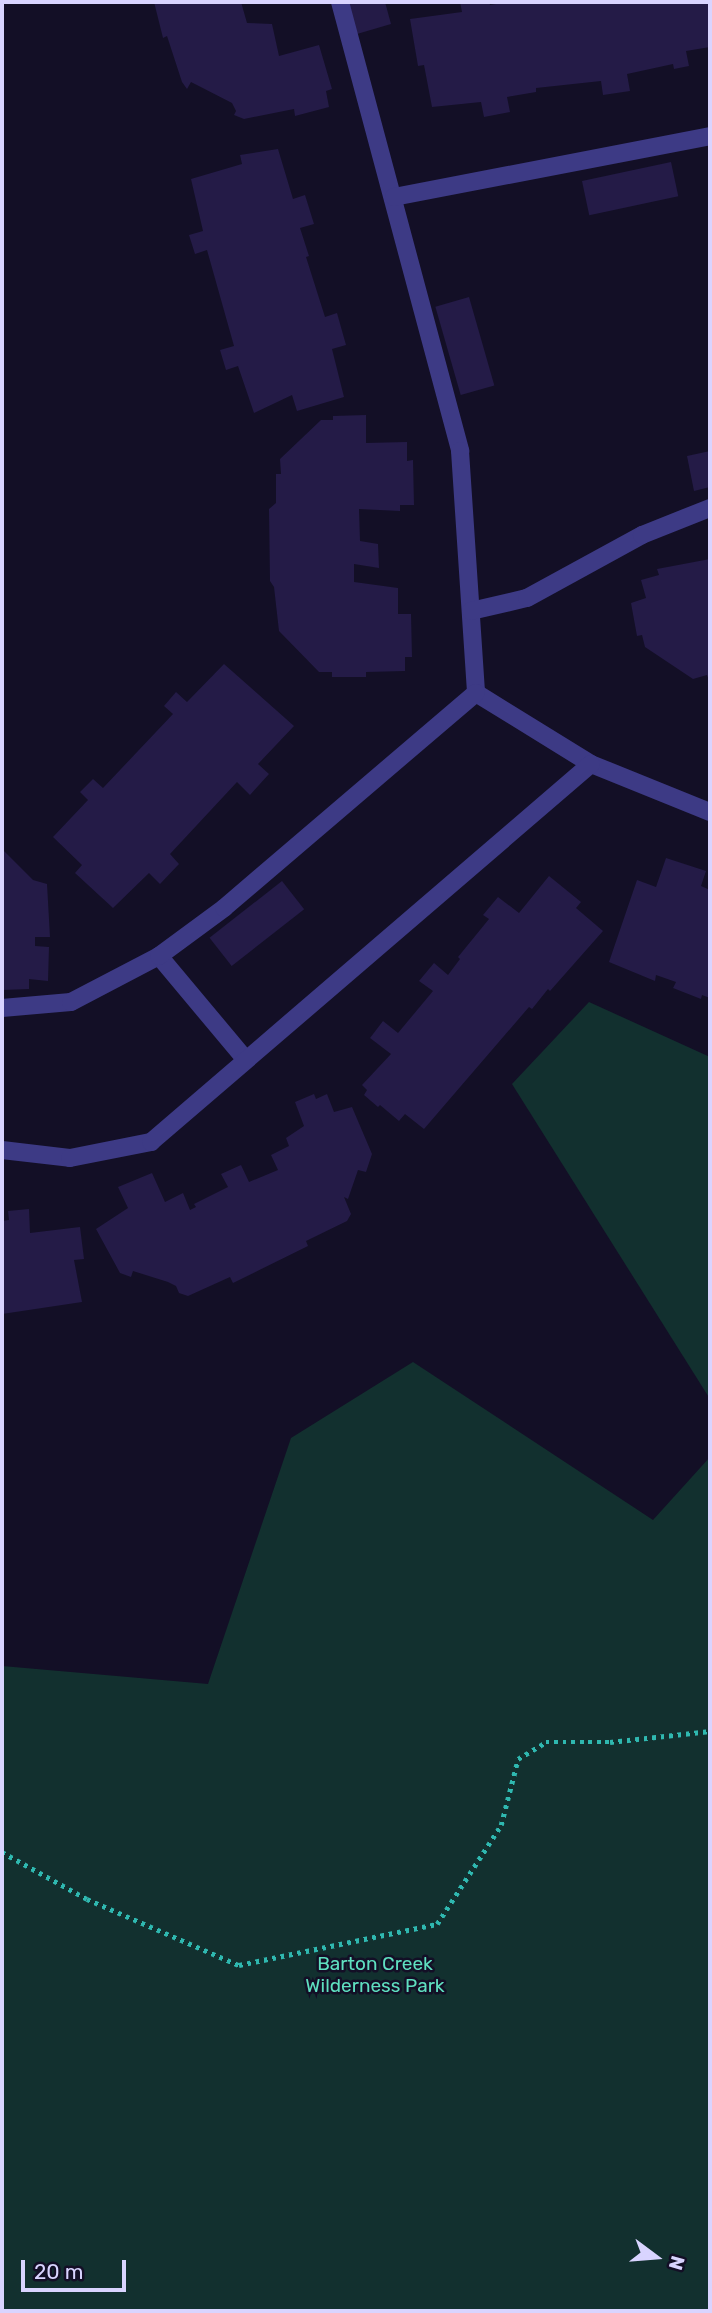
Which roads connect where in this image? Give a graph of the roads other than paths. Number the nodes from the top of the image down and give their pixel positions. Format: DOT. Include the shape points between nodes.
graph roads {
  1 [pos="340,2"];
  2 [pos="710,136"];
  3 [pos="394,197"];
  4 [pos="710,508"];
  5 [pos="471,611"];
  6 [pos="476,693"];
  7 [pos="592,764"];
  8 [pos="710,812"];
  9 [pos="159,956"];
  10 [pos="2,1008"];
  11 [pos="245,1059"];
  12 [pos="2,1150"];
  1 -- 3 [label="lane"];
  2 -- 3 [label="lane"];
  3 -- 5 [label="lane" via="460,451"];
  4 -- 5 [label="lane" via="642,535 527,598"];
  5 -- 6 [label="lane"];
  6 -- 7 [label="lane"];
  6 -- 9 [label="lane" via="225,908"];
  7 -- 8 [label="lane"];
  7 -- 11 [label="lane"];
  9 -- 10 [label="lane" via="71,1002"];
  9 -- 11 [label="lane"];
  11 -- 12 [label="lane" via="151,1142 70,1158"];
}
